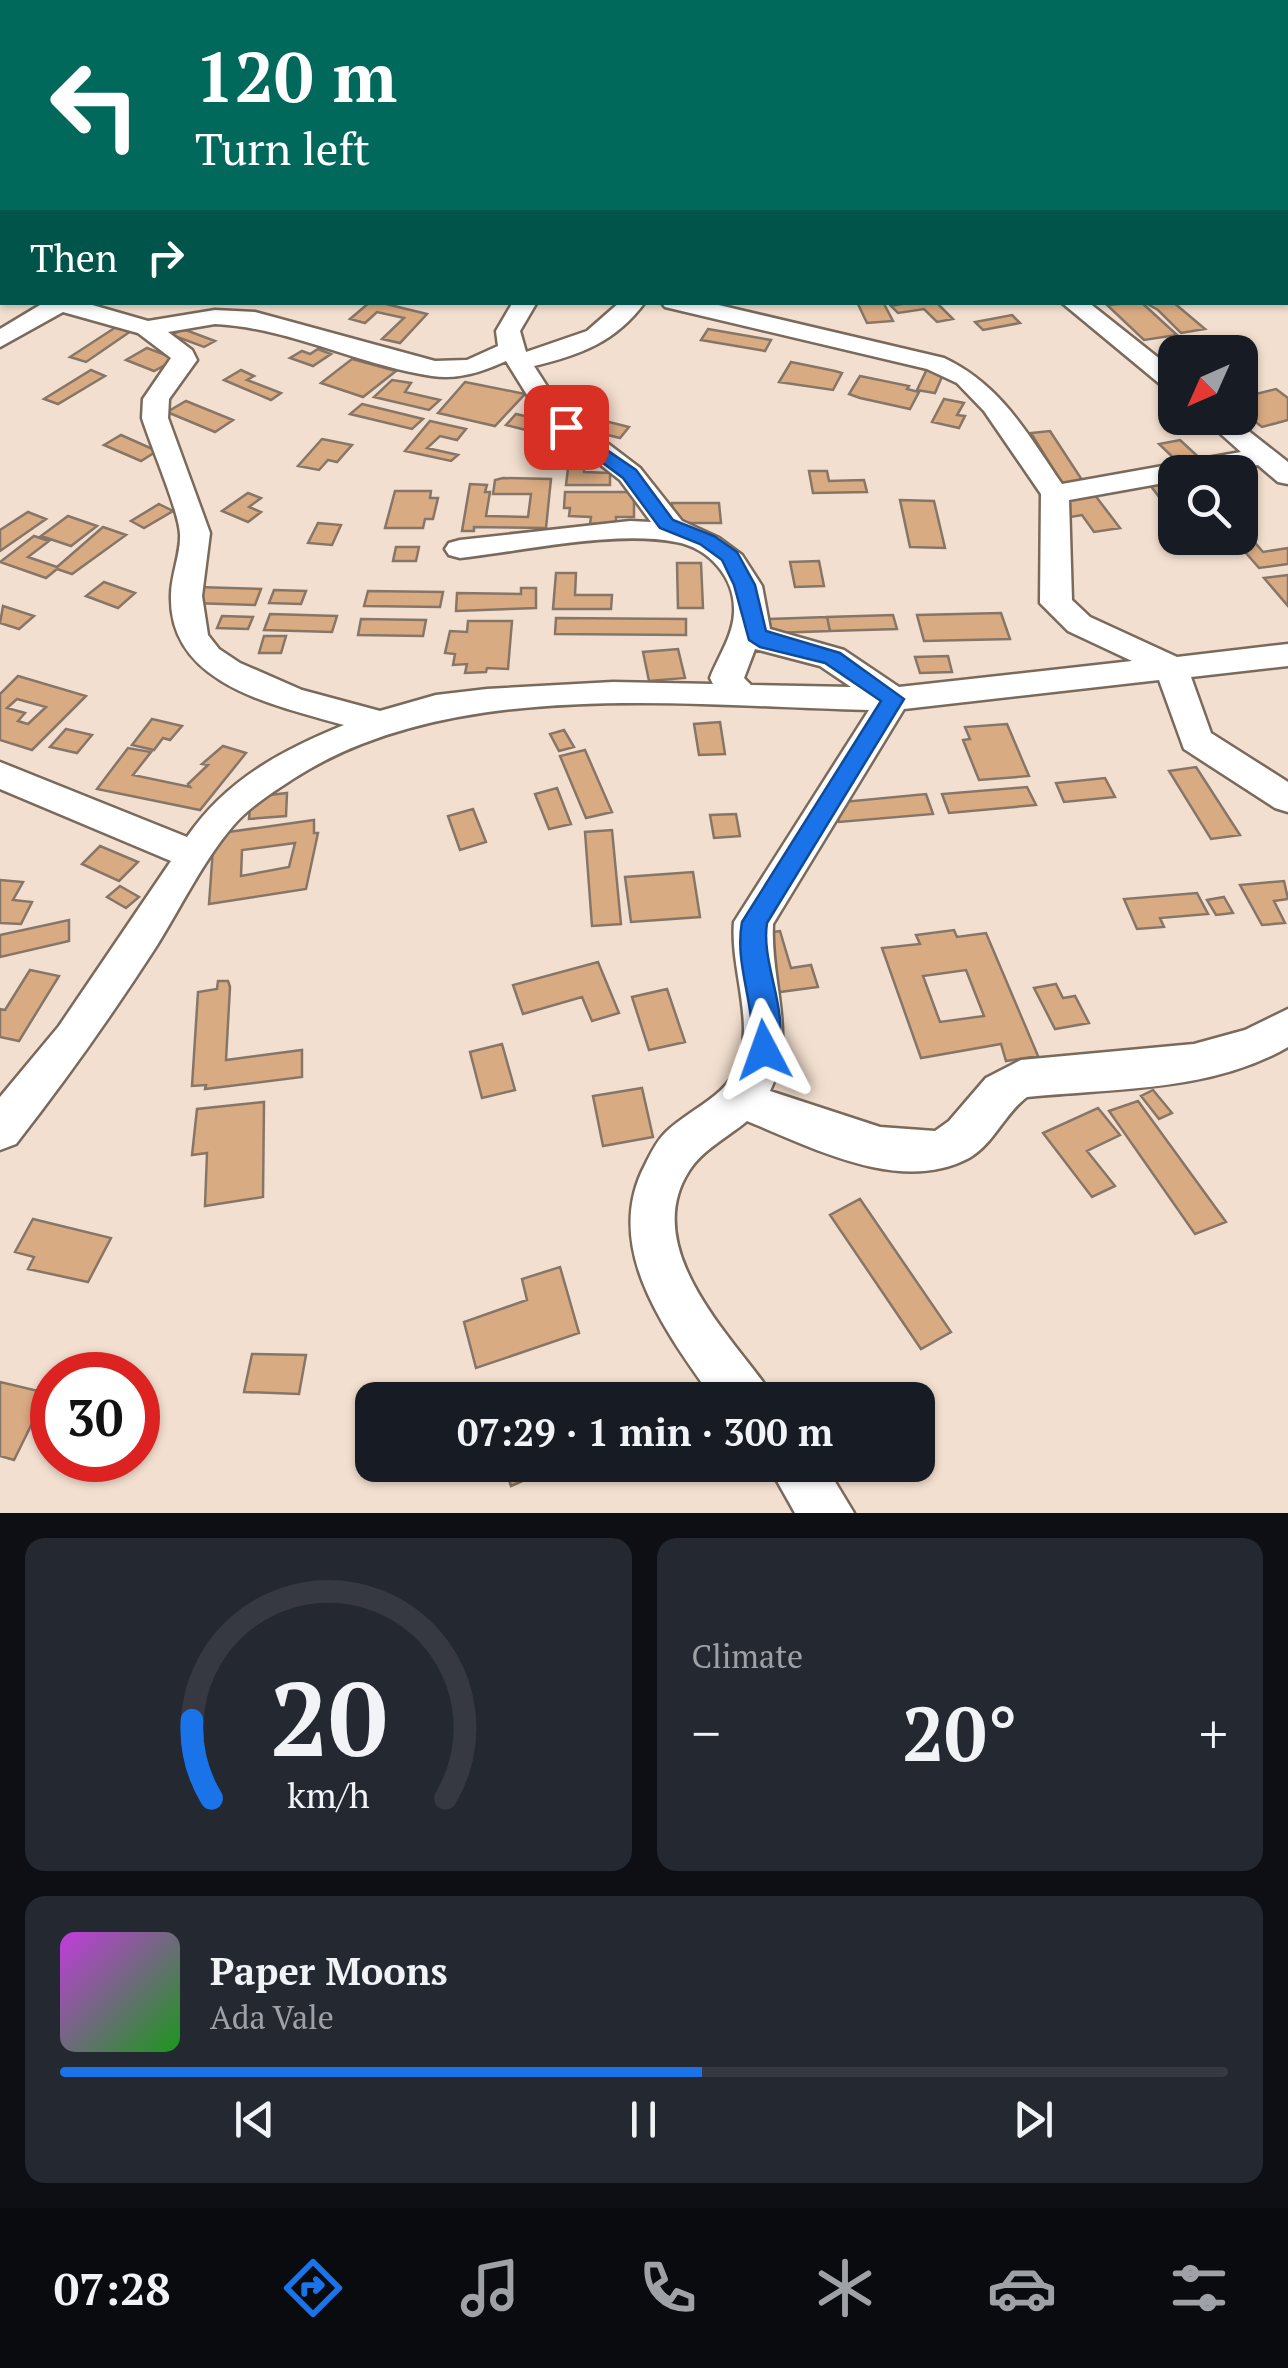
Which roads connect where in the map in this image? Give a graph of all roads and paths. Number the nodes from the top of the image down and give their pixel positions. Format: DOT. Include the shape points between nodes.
graph roads {
  1 [pos="59,305"];
  2 [pos="69,305"];
  3 [pos="522,305"];
  4 [pos="631,305"];
  5 [pos="687,305"];
  6 [pos="1078,305"];
  7 [pos="147,328"];
  8 [pos="0,340"];
  9 [pos="515,355"];
  10 [pos="1158,370"];
  11 [pos="1237,435"];
  12 [pos="1264,456"];
  13 [pos="1288,476"];
  14 [pos="1055,494"];
  15 [pos="680,533"];
  16 [pos="460,549"];
  17 [pos="750,618"];
  18 [pos="1288,656"];
  19 [pos="1170,667"];
  20 [pos="747,697"];
  21 [pos="893,699"];
  22 [pos="380,724"];
  23 [pos="0,775"];
  24 [pos="1288,800"];
  25 [pos="192,854"];
  26 [pos="1288,1026"];
  27 [pos="740,1099"];
  28 [pos="0,1130"];
  29 [pos="733,1382"];
  30 [pos="806,1482"];
  31 [pos="827,1513"];
  1 -- 8 [label="street"];
  2 -- 7 [label="street"];
  3 -- 9 [label="street" via="508,331"];
  4 -- 9 [label="street" via="618,324 587,344"];
  5 -- 14 [label="street" via="919,359 966,378 994,406"];
  6 -- 10 [label="street"];
  7 -- 9 [label="street" via="255,318 434,369"];
  7 -- 22 [label="street" via="184,360 156,399 155,418 195,533 186,596 192,636 228,671 290,698"];
  9 -- 15 [label="street" via="551,412 630,474 657,515"];
  11 -- 12 [label="street"];
  12 -- 13 [label="street"];
  12 -- 14 [label="street"];
  14 -- 19 [label="street" via="1056,603 1080,624"];
  15 -- 16 [label="street" via="630,530"];
  15 -- 17 [label="street" via="730,556"];
  17 -- 20 [label="street" via="727,678"];
  17 -- 21 [label="street" via="756,635 768,642 832,658"];
  18 -- 19 [label="street"];
  19 -- 21 [label="street"];
  19 -- 24 [label="street" via="1196,740"];
  20 -- 21 [label="street"];
  20 -- 22 [label="street" via="613,693 487,700 436,706"];
  21 -- 27 [label="street" via="754,922 750,944 766,1023 764,1050"];
  22 -- 25 [label="street" via="304,755 260,783 221,815"];
  23 -- 25 [label="street"];
  25 -- 28 [label="street" via="84,1024"];
  26 -- 27 [label="street" via="1246,1050 1186,1063 1021,1078 1004,1086 957,1142 921,1153 886,1149"];
  27 -- 29 [label="street" via="674,1156 655,1199 652,1242 666,1286"];
  30 -- 31 [label="street"];
}
